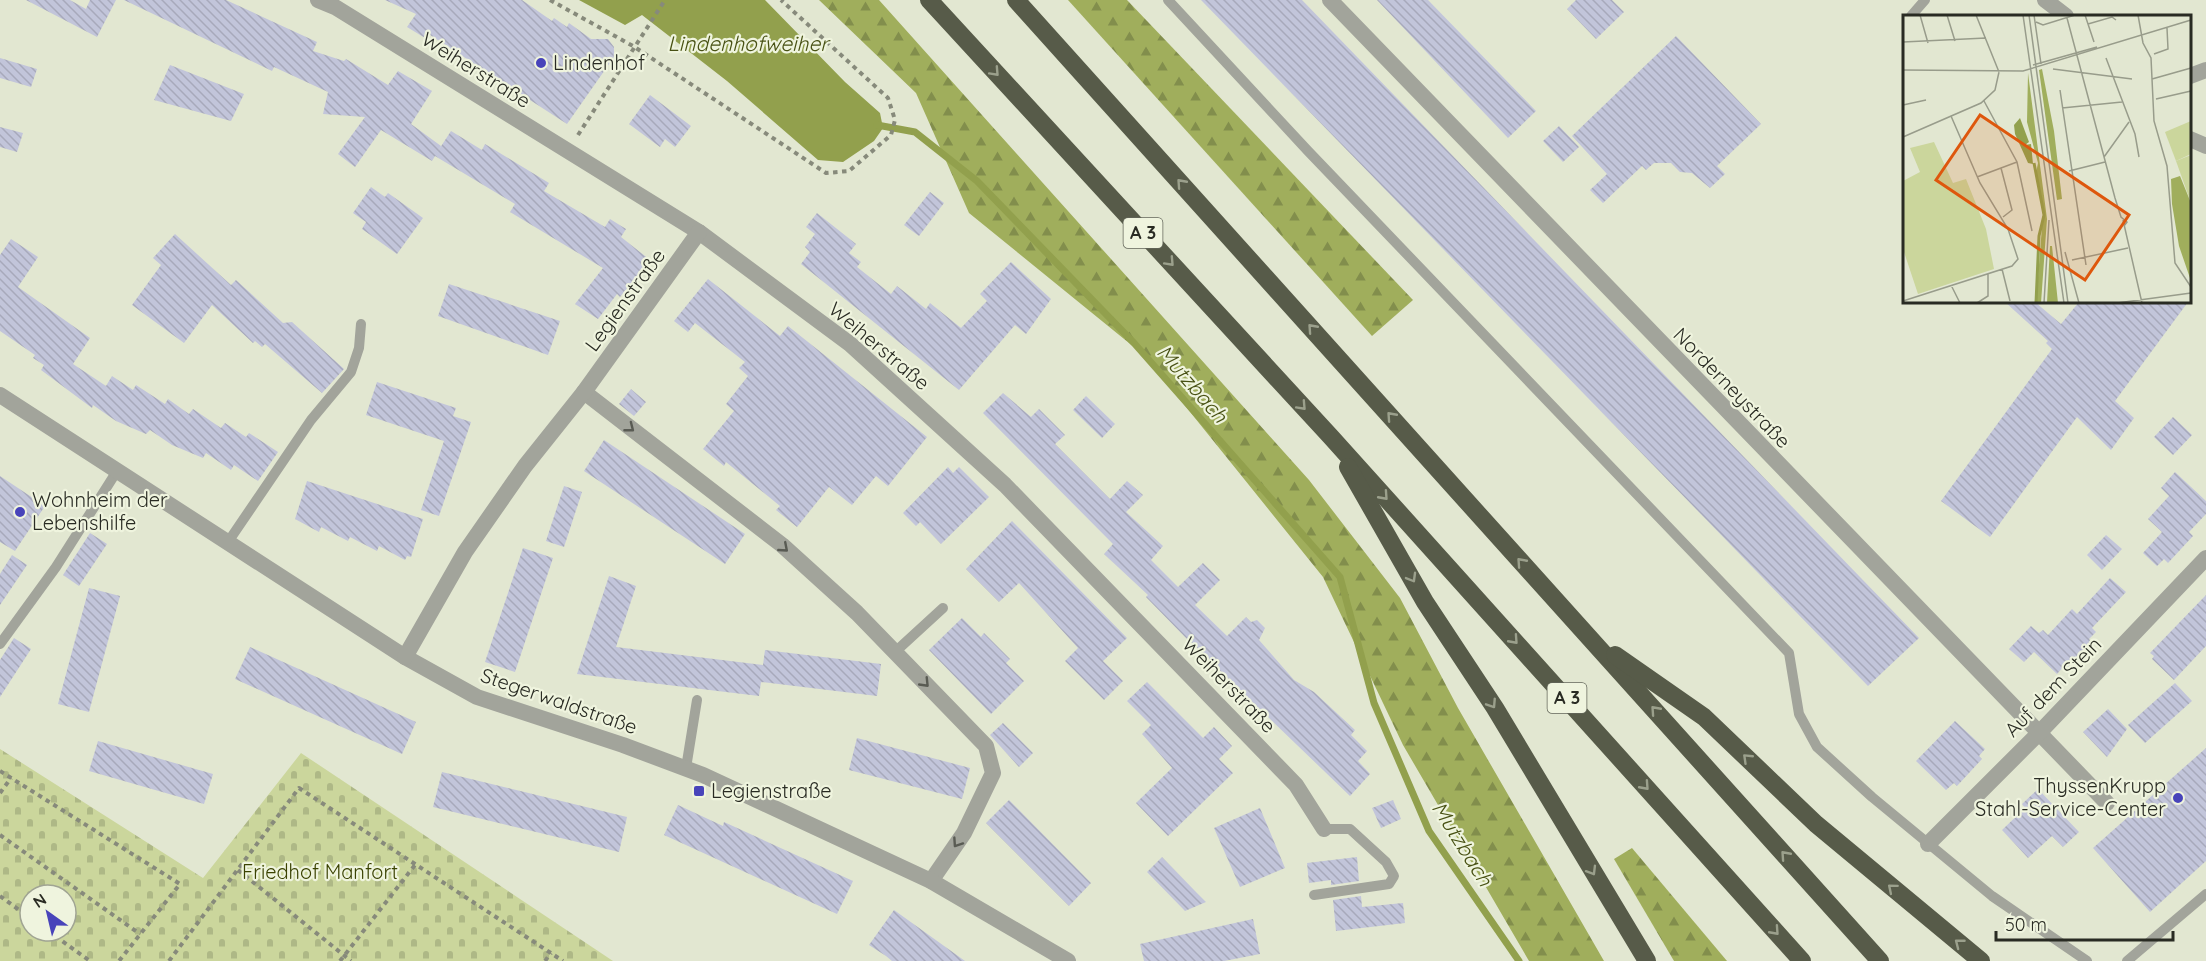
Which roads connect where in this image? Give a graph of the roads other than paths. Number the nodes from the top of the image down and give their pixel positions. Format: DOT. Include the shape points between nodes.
graph roads {
  1 [pos="318,0"];
  2 [pos="929,0"];
  3 [pos="1016,0"];
  4 [pos="1168,0"];
  5 [pos="1330,0"];
  6 [pos="1925,0"];
  7 [pos="2045,0"];
  8 [pos="1912,15"];
  9 [pos="2060,15"];
  10 [pos="2206,70"];
  11 [pos="2191,76"];
  12 [pos="2191,139"];
  13 [pos="2206,146"];
  14 [pos="699,232"];
  15 [pos="361,324"];
  16 [pos="584,392"];
  17 [pos="0,395"];
  18 [pos="1331,436"];
  19 [pos="117,471"];
  20 [pos="228,542"];
  21 [pos="2206,558"];
  22 [pos="943,608"];
  23 [pos="1588,636"];
  24 [pos="0,644"];
  25 [pos="895,652"];
  26 [pos="405,657"];
  27 [pos="697,700"];
  28 [pos="2040,732"];
  29 [pos="686,768"];
  30 [pos="2107,802"];
  31 [pos="1324,829"];
  32 [pos="1928,844"];
  33 [pos="931,881"];
  34 [pos="2206,894"];
  35 [pos="1314,895"];
  36 [pos="1068,961"];
  37 [pos="1647,961"];
  38 [pos="1802,961"];
  39 [pos="1880,961"];
  40 [pos="1981,961"];
  41 [pos="2087,961"];
  42 [pos="2127,961"];
  1 -- 14 [label="street, Weiherstraße"];
  2 -- 18 [label="highway, A 3, one-way"];
  23 -- 3 [label="highway, one-way"];
  4 -- 32 [label="lane" via="1308,152 1788,653 1799,714 1817,747"];
  5 -- 28 [label="street, Norderneystraße"];
  6 -- 8 [label="lane"];
  7 -- 9 [label="street"];
  10 -- 11 [label="street"];
  12 -- 13 [label="street"];
  14 -- 16 [label="street, Legienstraße"];
  14 -- 31 [label="street, Weiherstraße" via="850,344 1005,485 1296,785"];
  15 -- 20 [label="lane" via="351,372 311,420"];
  16 -- 25 [label="street, one-way" via="782,545"];
  16 -- 26 [label="street, Legienstraße" via="525,466 465,552"];
  17 -- 19 [label="street, Stegerwaldstraße"];
  18 -- 37 [label="highway, one-way" via="1425,602 1495,708"];
  18 -- 38 [label="highway, A 3, one-way"];
  19 -- 20 [label="street, Stegerwaldstraße"];
  19 -- 24 [label="lane" via="56,567"];
  20 -- 26 [label="street, Stegerwaldstraße"];
  21 -- 28 [label="street, Auf dem Stein"];
  22 -- 25 [label="lane"];
  39 -- 23 [label="highway, one-way"];
  40 -- 23 [label="highway, one-way" via="1816,824 1704,717"];
  25 -- 33 [label="street, one-way" via="986,746 993,773 964,833"];
  26 -- 29 [label="street, Stegerwaldstraße" via="477,697"];
  27 -- 29 [label="lane"];
  28 -- 30 [label="street, Norderneystraße"];
  28 -- 32 [label="street, Auf dem Stein"];
  29 -- 33 [label="street, Stegerwaldstraße"];
  31 -- 35 [label="lane" via="1350,829 1386,862 1394,876 1389,884"];
  32 -- 41 [label="lane" via="1992,896"];
  33 -- 36 [label="street, Stegerwaldstraße"];
  34 -- 42 [label="lane"];
}
